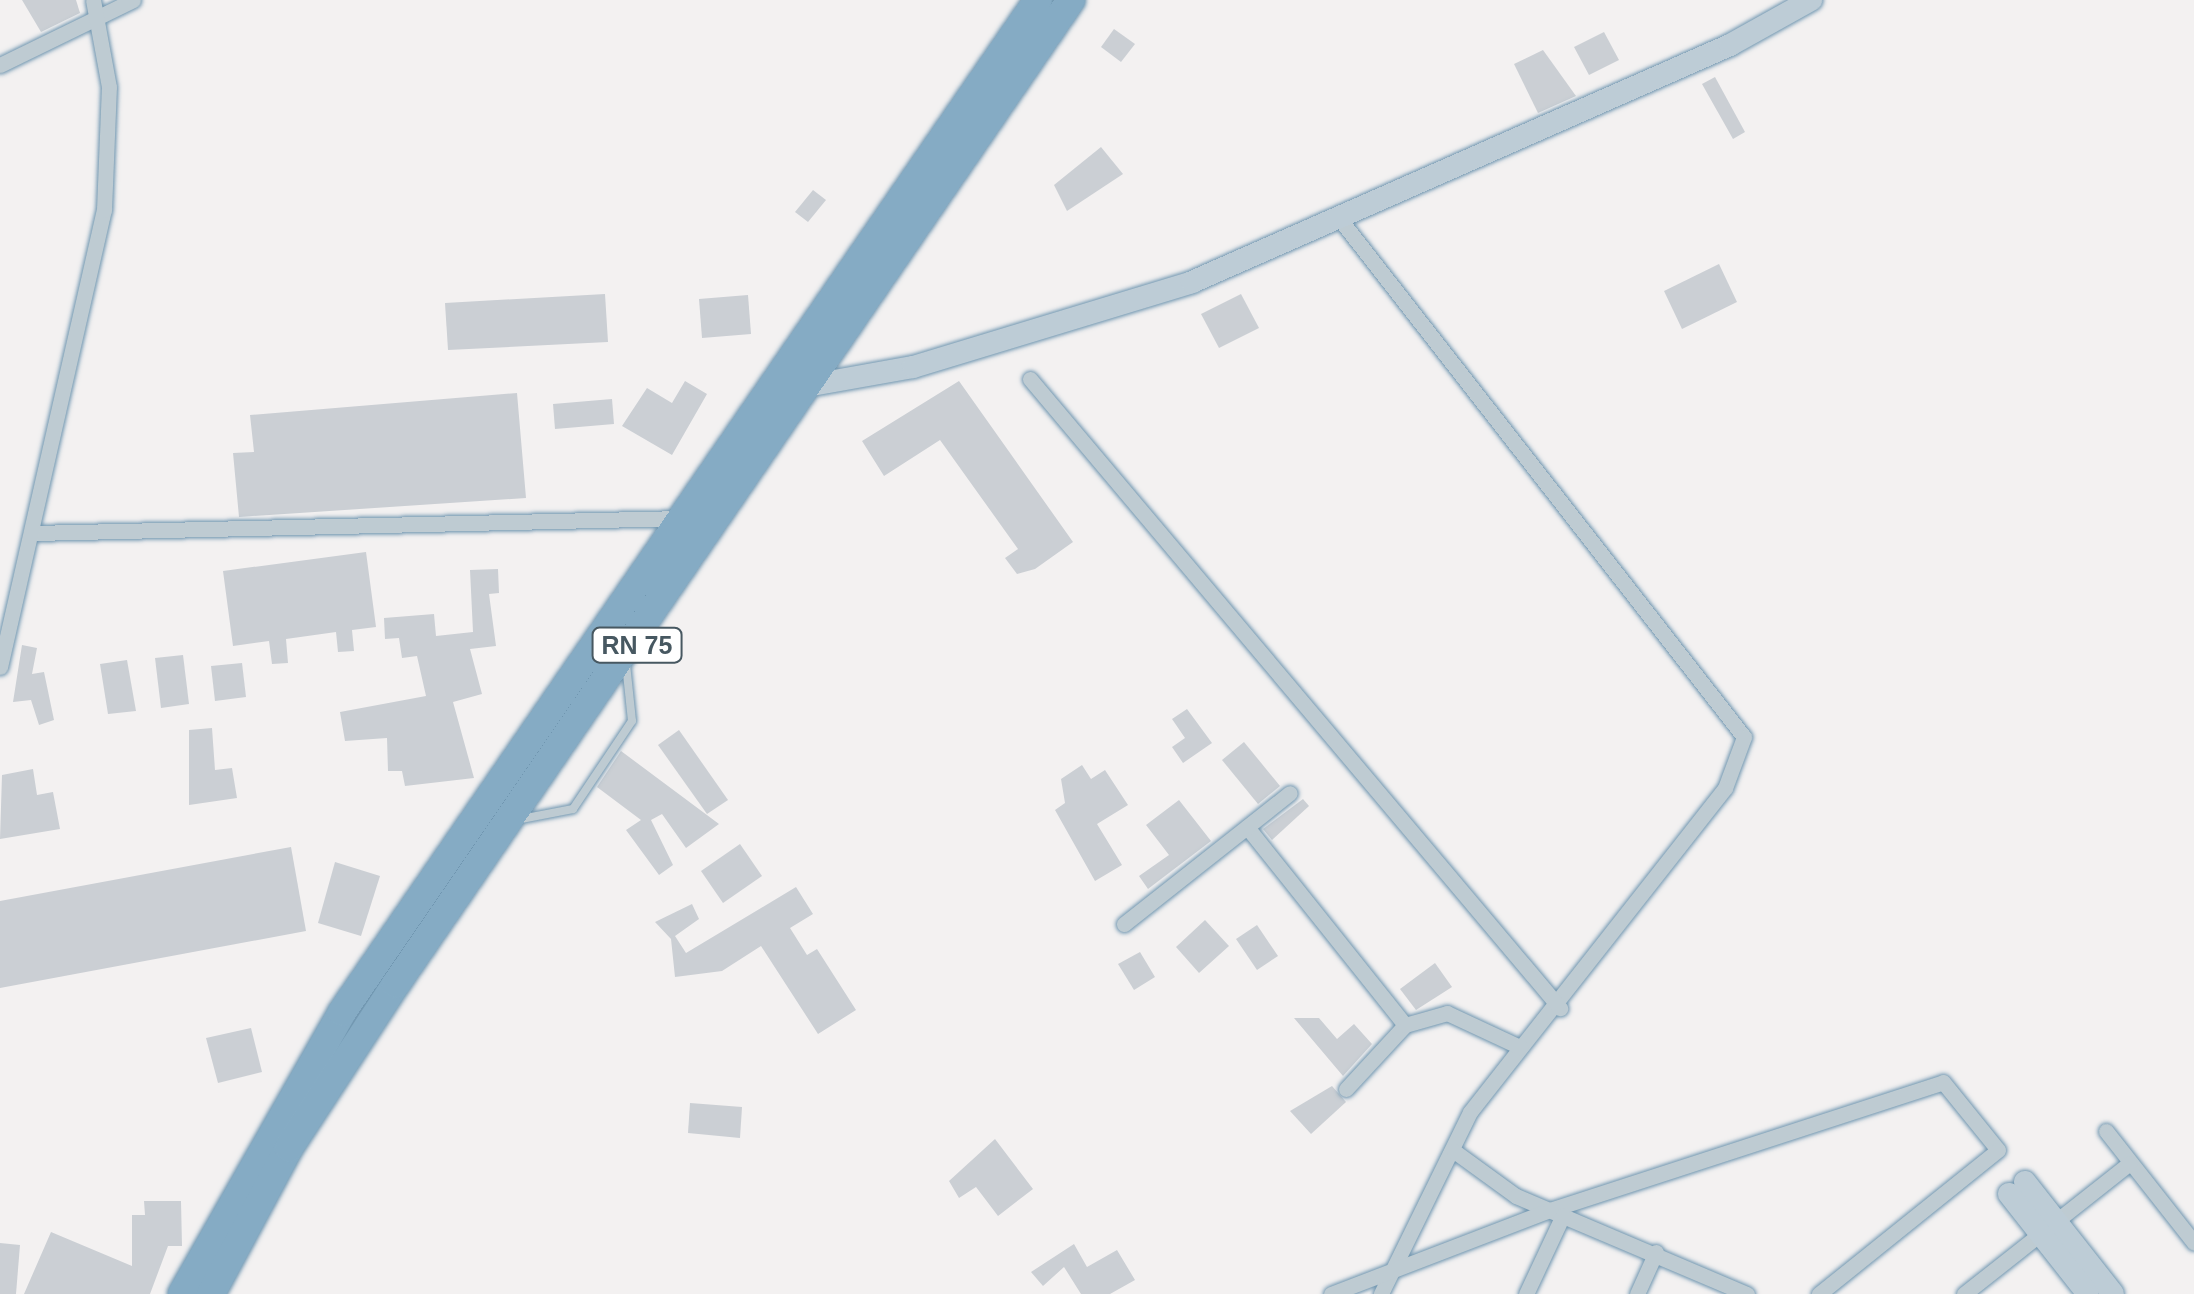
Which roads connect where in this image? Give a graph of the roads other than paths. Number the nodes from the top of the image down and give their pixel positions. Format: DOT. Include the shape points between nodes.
graph roads {
  1 [pos="93,0"];
  2 [pos="133,0"];
  3 [pos="1038,0"];
  4 [pos="1071,0"];
  5 [pos="1811,0"];
  6 [pos="98,17"];
  7 [pos="0,66"];
  8 [pos="1339,218"];
  9 [pos="785,372"];
  10 [pos="1030,379"];
  11 [pos="812,385"];
  12 [pos="686,518"];
  13 [pos="33,533"];
  14 [pos="626,660"];
  15 [pos="0,667"];
  16 [pos="1290,793"];
  17 [pos="512,821"];
  18 [pos="1247,828"];
  19 [pos="1124,924"];
  20 [pos="1560,1008"];
  21 [pos="1405,1025"];
  22 [pos="1520,1047"];
  23 [pos="1346,1088"];
  24 [pos="2106,1131"];
  25 [pos="1454,1150"];
  26 [pos="2130,1163"];
  27 [pos="2017,1188"];
  28 [pos="1557,1213"];
  29 [pos="2048,1227"];
  30 [pos="2194,1243"];
  31 [pos="1656,1252"];
  32 [pos="1390,1274"];
  33 [pos="182,1294"];
  34 [pos="211,1294"];
  35 [pos="1331,1294"];
  36 [pos="1381,1294"];
  37 [pos="1526,1294"];
  38 [pos="1637,1294"];
  39 [pos="1747,1294"];
  40 [pos="1819,1294"];
  41 [pos="1964,1294"];
  42 [pos="2088,1294"];
  43 [pos="2113,1294"];
  1 -- 6 [label="street"];
  2 -- 6 [label="street"];
  3 -- 9 [label="highway, RN 75"];
  4 -- 11 [label="highway, RN 75"];
  5 -- 8 [label="street"];
  6 -- 7 [label="street"];
  6 -- 13 [label="street" via="109,87 104,210"];
  8 -- 11 [label="street" via="1192,282 912,367"];
  8 -- 20 [label="street" via="1744,736 1725,788"];
  9 -- 11 [label="street"];
  9 -- 12 [label="highway, RN 75"];
  10 -- 20 [label="street"];
  11 -- 14 [label="highway, RN 75"];
  12 -- 13 [label="street"];
  12 -- 33 [label="highway, RN 75" via="342,1012"];
  13 -- 15 [label="street"];
  14 -- 17 [label="highway, RN 75"];
  14 -- 17 [label="lane" via="632,721 573,808"];
  16 -- 18 [label="street"];
  17 -- 34 [label="highway, RN 75" via="289,1148"];
  18 -- 19 [label="street"];
  18 -- 21 [label="street"];
  20 -- 25 [label="street" via="1484,1092"];
  21 -- 22 [label="street" via="1447,1013"];
  21 -- 23 [label="street"];
  24 -- 26 [label="street"];
  25 -- 28 [label="street" via="1482,1178"];
  25 -- 32 [label="street"];
  26 -- 29 [label="street"];
  26 -- 30 [label="street"];
  27 -- 29 [label="street"];
  28 -- 31 [label="street"];
  28 -- 32 [label="street"];
  28 -- 37 [label="street"];
  28 -- 40 [label="street" via="1943,1082 1998,1150"];
  29 -- 41 [label="street"];
  29 -- 42 [label="street"];
  29 -- 43 [label="street"];
  31 -- 38 [label="street"];
  31 -- 39 [label="street"];
  32 -- 35 [label="street"];
  32 -- 36 [label="street"];
}
